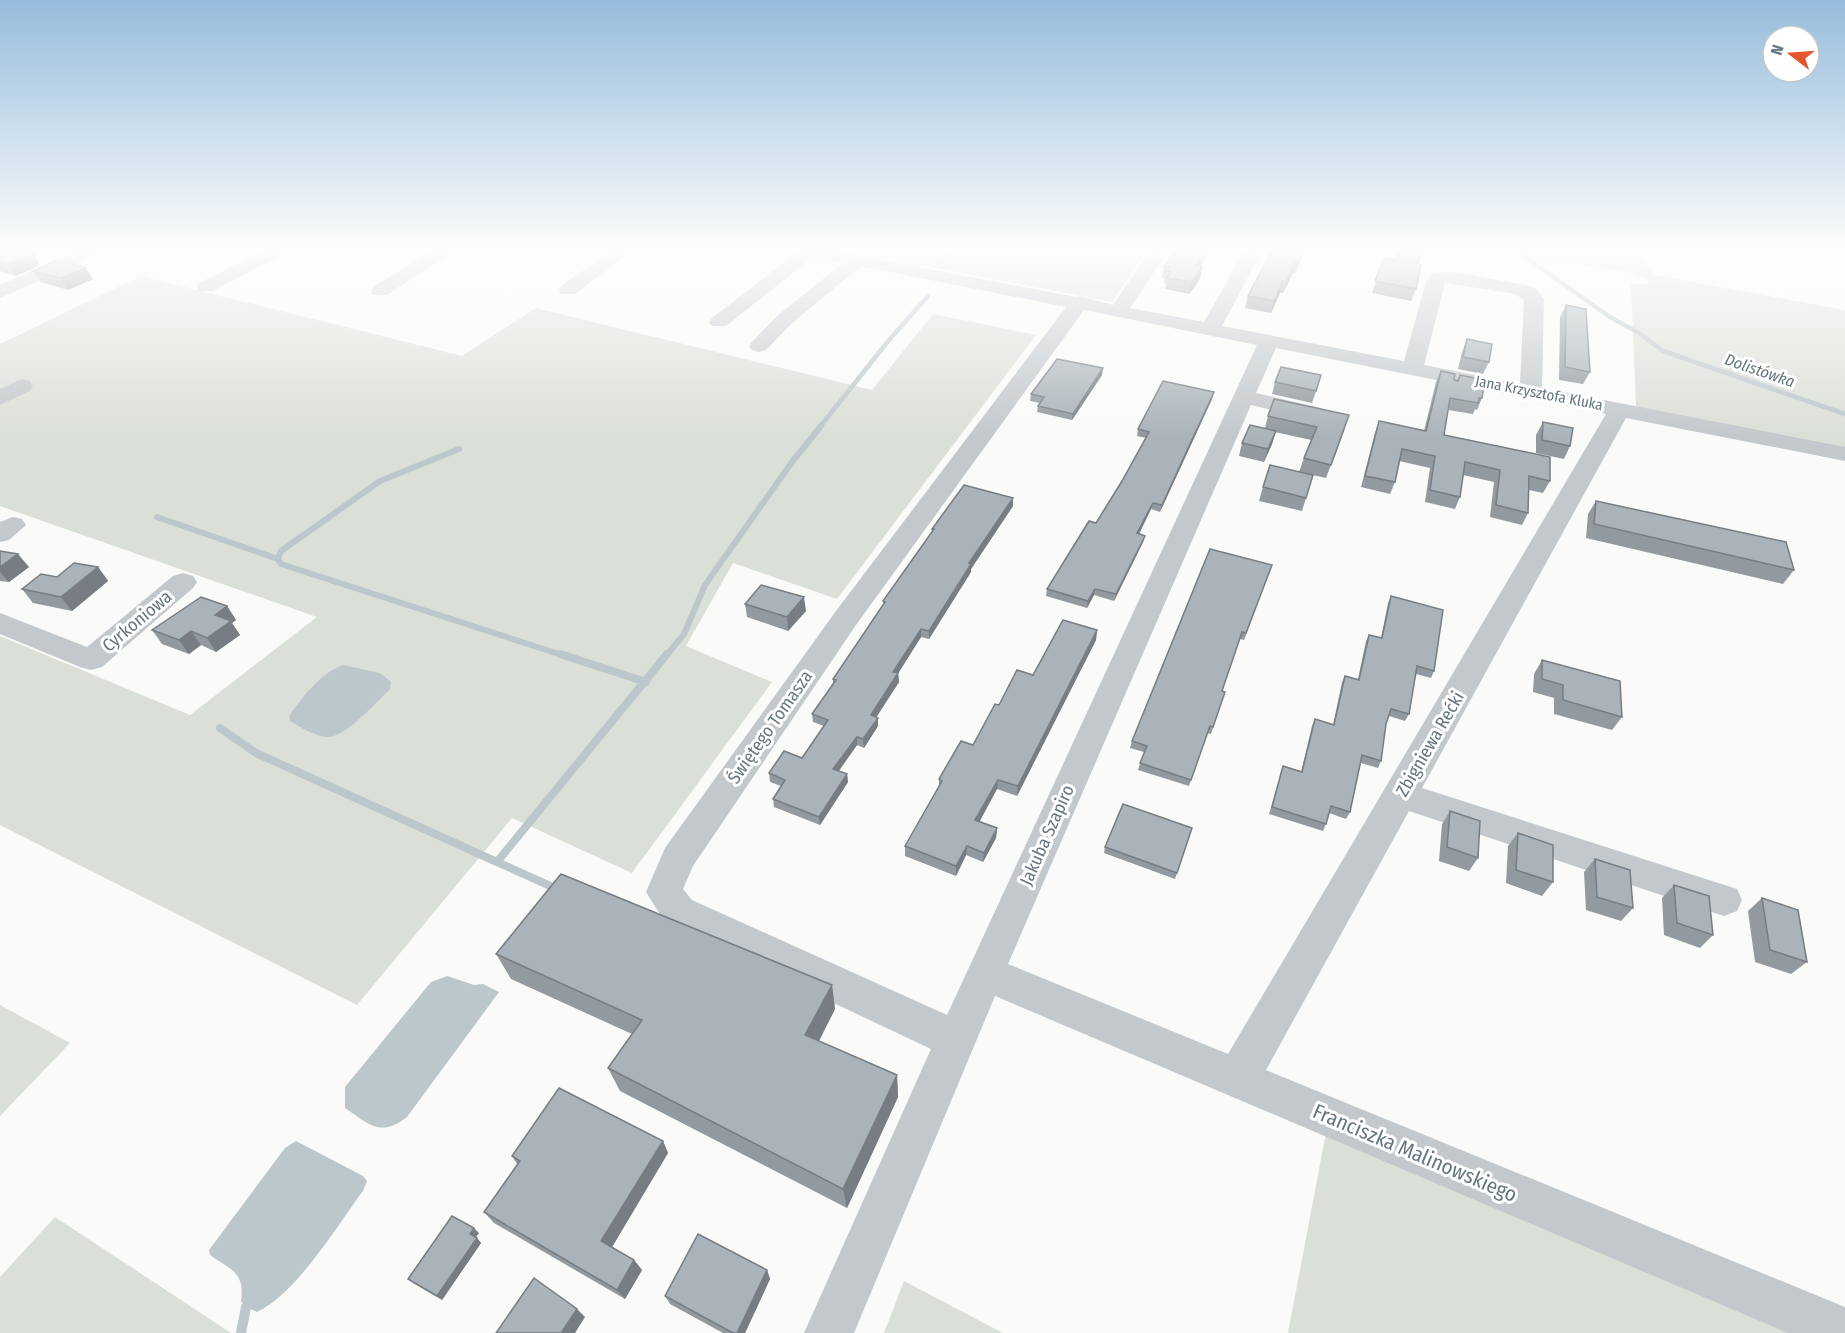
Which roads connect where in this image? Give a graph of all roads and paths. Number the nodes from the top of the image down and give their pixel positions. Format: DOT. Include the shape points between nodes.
graph roads {
  1 [pos="730,313"];
  2 [pos="792,313"];
  3 [pos="1072,313"];
  4 [pos="1135,313"];
  5 [pos="1219,313"];
  6 [pos="1427,313"];
  7 [pos="1534,313"];
  8 [pos="719,322"];
  9 [pos="1211,328"];
  10 [pos="1269,340"];
  11 [pos="759,346"];
  12 [pos="1413,368"];
  13 [pos="22,386"];
  14 [pos="1531,392"];
  15 [pos="0,398"];
  16 [pos="1243,398"];
  17 [pos="1620,409"];
  18 [pos="1323,415"];
  19 [pos="1845,454"];
  20 [pos="183,582"];
  21 [pos="0,623"];
  22 [pos="1401,795"];
  23 [pos="1724,900"];
  24 [pos="985,973"];
  25 [pos="956,1040"];
  26 [pos="1238,1078"];
  27 [pos="1845,1332"];
  28 [pos="829,1333"];
  1 -- 8 [label="street"];
  2 -- 11 [label="street"];
  3 -- 25 [label="street, Świętego Tomasza" via="846,618 678,859 664,892 679,912"];
  4 -- 9 [label="street, Jana Krzysztofa Kluka"];
  5 -- 9 [label="street"];
  6 -- 12 [label="street"];
  7 -- 14 [label="street"];
  9 -- 10 [label="street, Jana Krzysztofa Kluka"];
  10 -- 12 [label="street, Jana Krzysztofa Kluka"];
  10 -- 16 [label="street, Jakuba Szapiro"];
  12 -- 14 [label="street, Jana Krzysztofa Kluka"];
  13 -- 15 [label="street"];
  14 -- 17 [label="street, Jana Krzysztofa Kluka"];
  16 -- 18 [label="street"];
  16 -- 24 [label="street, Jakuba Szapiro"];
  17 -- 19 [label="street, Jana Krzysztofa Kluka"];
  17 -- 22 [label="street, Zbigniewa Rećki"];
  20 -- 21 [label="street, Cyrkoniowa" via="91,660"];
  22 -- 23 [label="street"];
  22 -- 26 [label="street, Zbigniewa Rećki"];
  24 -- 25 [label="street, Jakuba Szapiro"];
  24 -- 26 [label="street, Franciszka Malinowskiego"];
  25 -- 28 [label="street, Jakuba Szapiro"];
  26 -- 27 [label="street, Franciszka Malinowskiego"];
}
